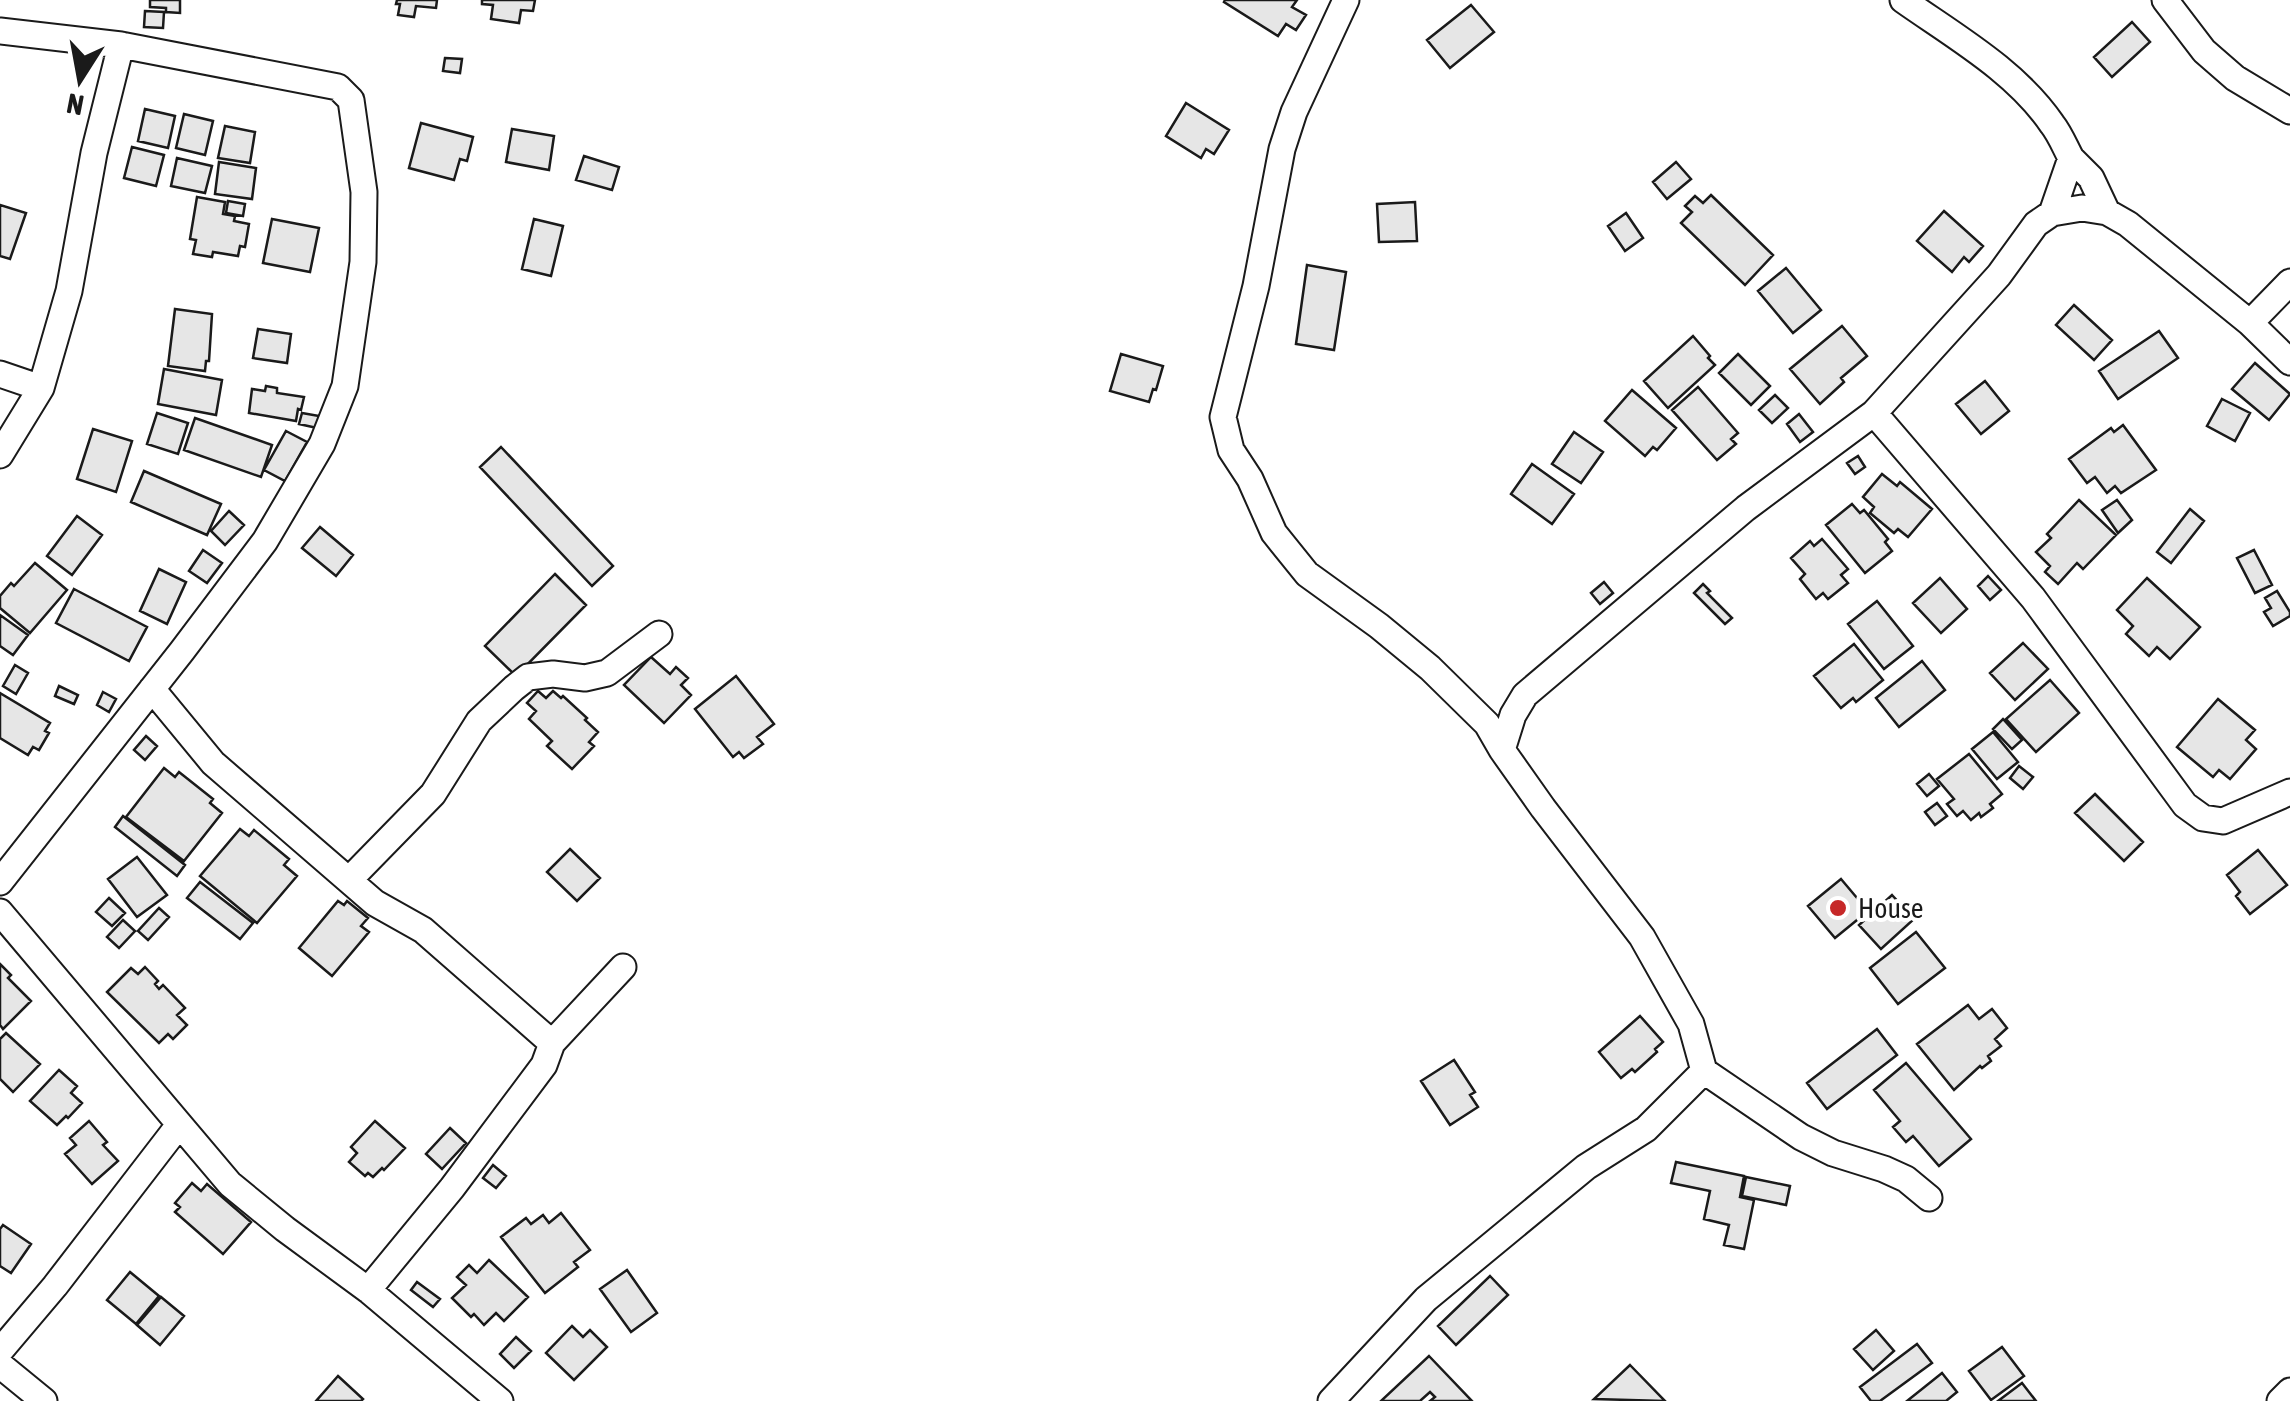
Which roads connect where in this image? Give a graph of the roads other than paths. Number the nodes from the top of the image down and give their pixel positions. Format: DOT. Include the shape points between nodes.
graph roads {
  1 [pos="1346,0"];
  2 [pos="1902,0"];
  3 [pos="2165,0"];
  4 [pos="0,31"];
  5 [pos="121,45"];
  6 [pos="2290,111"];
  7 [pos="2071,158"];
  8 [pos="2108,212"];
  9 [pos="2052,213"];
  10 [pos="2290,282"];
  11 [pos="2250,323"];
  12 [pos="2290,362"];
  13 [pos="0,374"];
  14 [pos="41,388"];
  15 [pos="1874,413"];
  16 [pos="0,455"];
  17 [pos="659,634"];
  18 [pos="152,689"];
  19 [pos="1502,750"];
  20 [pos="2290,792"];
  21 [pos="349,880"];
  22 [pos="0,882"];
  23 [pos="0,912"];
  24 [pos="623,967"];
  25 [pos="552,1043"];
  26 [pos="1704,1072"];
  27 [pos="179,1125"];
  28 [pos="1929,1198"];
  29 [pos="368,1290"];
  30 [pos="0,1351"];
  31 [pos="0,1364"];
  32 [pos="2290,1391"];
  33 [pos="44,1401"];
  34 [pos="500,1401"];
  35 [pos="1331,1401"];
  36 [pos="2280,1401"];
  1 -- 19 [label="street" via="1282,149 1223,416 1231,450 1274,533 1307,574 1430,668 1488,724"];
  2 -- 7 [label="street" via="2019,86 2052,123"];
  3 -- 6 [label="street" via="2204,51"];
  4 -- 5 [label="street"];
  5 -- 14 [label="street" via="69,291"];
  5 -- 18 [label="street" via="338,87 350,100 364,192 363,262 345,386 322,444 265,541"];
  7 -- 8 [label="street"];
  7 -- 9 [label="street"];
  8 -- 9 [label="street"];
  8 -- 11 [label="street"];
  9 -- 15 [label="street"];
  10 -- 11 [label="street"];
  11 -- 12 [label="street"];
  13 -- 14 [label="street"];
  14 -- 16 [label="street"];
  15 -- 19 [label="street" via="1746,508 1526,695"];
  15 -- 20 [label="street" via="2033,598 2185,805 2223,821"];
  17 -- 21 [label="street" via="607,674 528,677 514,688 479,721 433,794"];
  18 -- 21 [label="street" via="213,762"];
  18 -- 22 [label="street"];
  19 -- 26 [label="street" via="1642,937 1691,1024"];
  21 -- 25 [label="street" via="374,903 423,930"];
  23 -- 27 [label="street"];
  24 -- 25 [label="street"];
  25 -- 29 [label="street" via="544,1065"];
  26 -- 28 [label="street" via="1801,1137 1884,1169"];
  26 -- 35 [label="street" via="1646,1129 1586,1167 1426,1299"];
  27 -- 29 [label="street" via="230,1184"];
  27 -- 30 [label="street"];
  29 -- 34 [label="street"];
  31 -- 33 [label="street"];
  32 -- 36 [label="street"];
}
